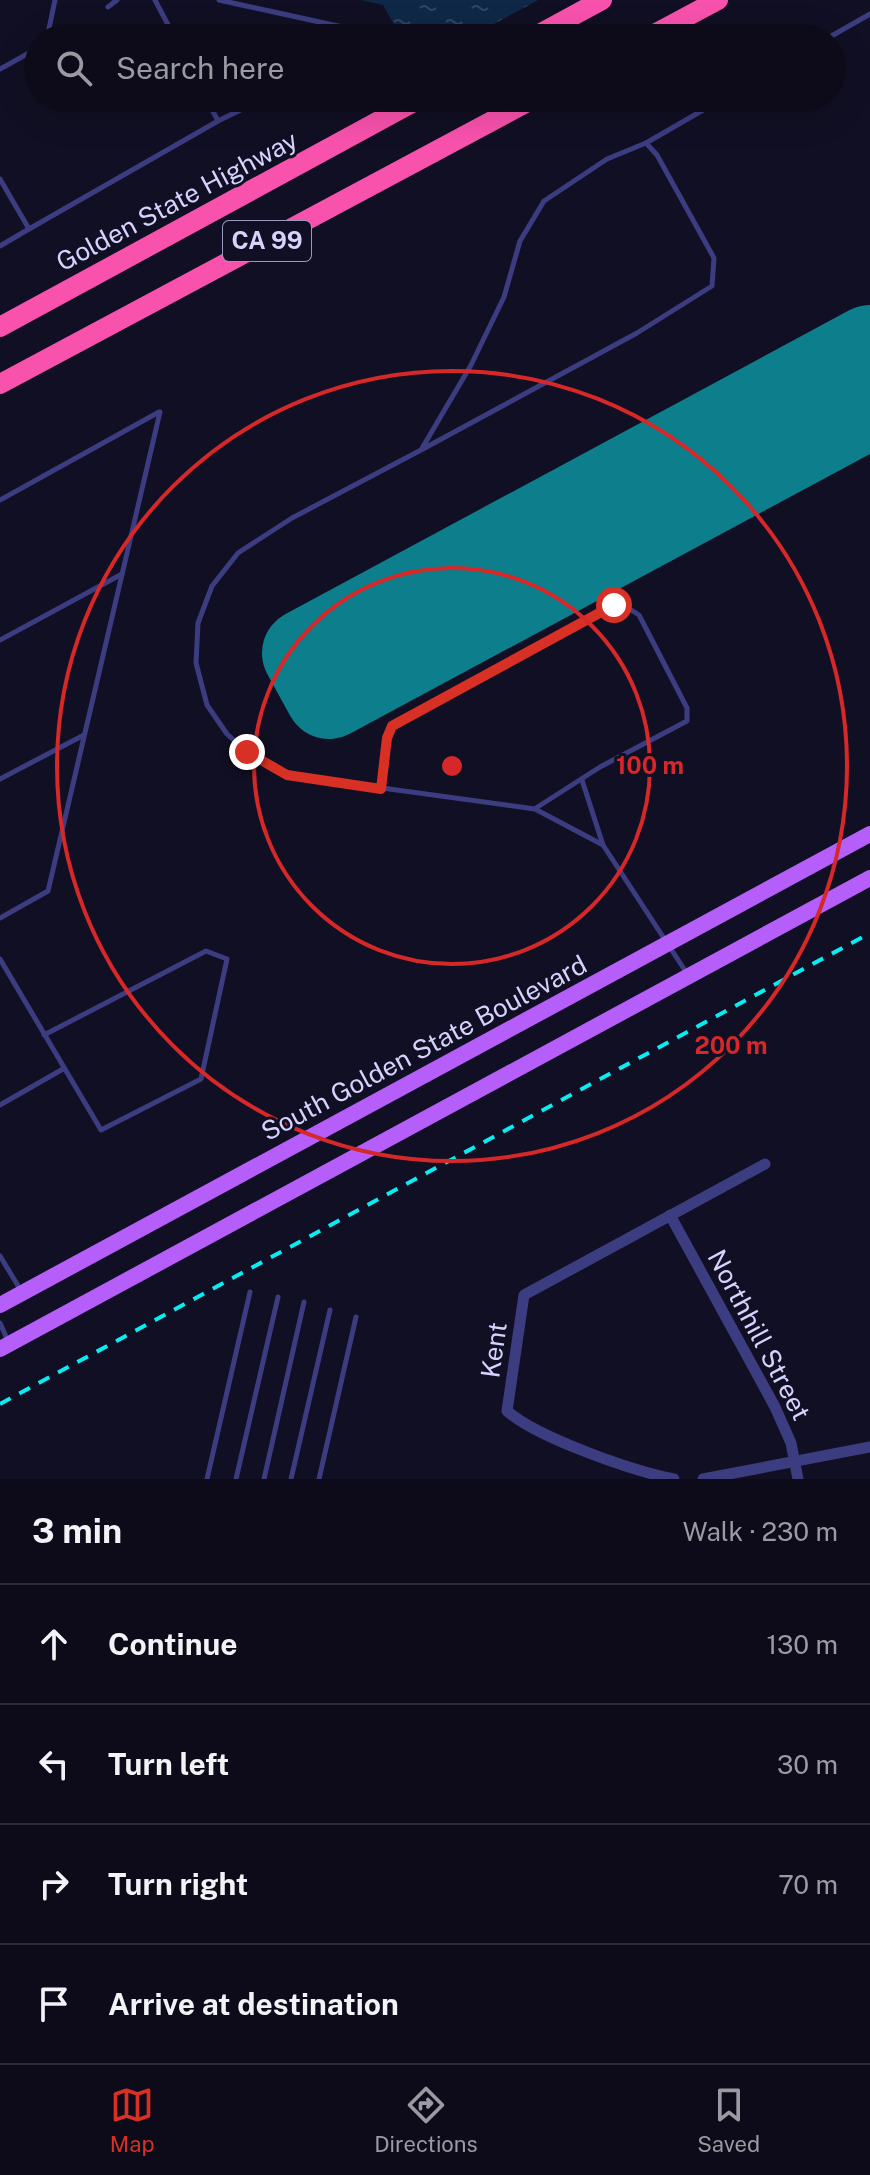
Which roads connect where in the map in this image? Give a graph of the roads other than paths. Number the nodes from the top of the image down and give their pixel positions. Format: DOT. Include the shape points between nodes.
graph roads {
  1 [pos="55,0"];
  2 [pos="117,0"];
  3 [pos="155,0"];
  4 [pos="219,0"];
  5 [pos="602,0"];
  6 [pos="718,0"];
  7 [pos="108,7"];
  8 [pos="870,14"];
  9 [pos="50,24"];
  10 [pos="168,24"];
  11 [pos="329,24"];
  12 [pos="558,24"];
  13 [pos="673,24"];
  14 [pos="846,28"];
  15 [pos="24,56"];
  16 [pos="0,69"];
  17 [pos="213,112"];
  18 [pos="236,112"];
  19 [pos="395,112"];
  20 [pos="509,112"];
  21 [pos="700,112"];
  22 [pos="218,121"];
  23 [pos="646,143"];
  24 [pos="0,179"];
  25 [pos="29,229"];
  26 [pos="0,246"];
  27 [pos="0,327"];
  28 [pos="0,384"];
  29 [pos="421,450"];
  30 [pos="0,500"];
  31 [pos="122,574"];
  32 [pos="0,640"];
  33 [pos="85,735"];
  34 [pos="0,779"];
  35 [pos="582,780"];
  36 [pos="381,789"];
  37 [pos="535,809"];
  38 [pos="870,834"];
  39 [pos="603,845"];
  40 [pos="870,878"];
  41 [pos="0,918"];
  42 [pos="670,942"];
  43 [pos="0,959"];
  44 [pos="689,976"];
  45 [pos="44,1035"];
  46 [pos="63,1069"];
  47 [pos="0,1105"];
  48 [pos="765,1164"];
  49 [pos="670,1215"];
  50 [pos="0,1256"];
  51 [pos="250,1292"];
  52 [pos="22,1293"];
  53 [pos="278,1297"];
  54 [pos="304,1302"];
  55 [pos="0,1305"];
  56 [pos="330,1310"];
  57 [pos="356,1317"];
  58 [pos="0,1323"];
  59 [pos="5,1347"];
  60 [pos="870,1447"];
  61 [pos="796,1462"];
  62 [pos="207,1479"];
  63 [pos="236,1479"];
  64 [pos="264,1479"];
  65 [pos="291,1479"];
  66 [pos="319,1479"];
  67 [pos="674,1479"];
  68 [pos="703,1479"];
  69 [pos="798,1479"];
  1 -- 9 [label="lane"];
  2 -- 7 [label="lane"];
  3 -- 10 [label="lane"];
  4 -- 11 [label="lane"];
  5 -- 12 [label="highway"];
  6 -- 13 [label="highway"];
  8 -- 14 [label="lane"];
  15 -- 16 [label="lane"];
  17 -- 22 [label="lane"];
  18 -- 22 [label="lane"];
  19 -- 27 [label="highway, Golden State Highway / CA 99"];
  20 -- 28 [label="highway, CA 99"];
  21 -- 23 [label="lane"];
  22 -- 25 [label="lane"];
  23 -- 29 [label="lane" via="607,159 544,201 520,241 504,297 471,365"];
  23 -- 29 [label="lane" via="714,258 712,286 637,333"];
  24 -- 25 [label="lane"];
  25 -- 26 [label="lane"];
  29 -- 36 [label="lane" via="292,518 238,553 212,586 198,623 196,663 207,705 227,734 287,775"];
  30 -- 31 [label="lane" via="160,412"];
  31 -- 32 [label="lane"];
  31 -- 33 [label="lane"];
  33 -- 34 [label="lane"];
  33 -- 41 [label="lane" via="48,891"];
  35 -- 36 [label="lane" via="687,721 687,708 639,615 628,608 614,605 392,726"];
  35 -- 37 [label="lane"];
  35 -- 39 [label="lane"];
  36 -- 37 [label="lane"];
  37 -- 39 [label="lane"];
  38 -- 42 [label="main road, South Golden State Boulevard"];
  39 -- 42 [label="lane"];
  40 -- 44 [label="main road"];
  42 -- 44 [label="lane"];
  42 -- 52 [label="main road, South Golden State Boulevard"];
  43 -- 45 [label="lane"];
  44 -- 59 [label="main road"];
  45 -- 46 [label="lane"];
  45 -- 46 [label="lane" via="206,951 227,959 201,1079 101,1130"];
  46 -- 47 [label="lane"];
  48 -- 49 [label="street"];
  49 -- 61 [label="street, Northhill Street" via="775,1407"];
  49 -- 67 [label="street, Kent" via="524,1295 507,1411 540,1432"];
  50 -- 52 [label="lane"];
  51 -- 62 [label="lane"];
  52 -- 55 [label="main road, South Golden State Boulevard"];
  53 -- 63 [label="lane"];
  54 -- 64 [label="lane"];
  56 -- 65 [label="lane"];
  57 -- 66 [label="lane"];
  58 -- 59 [label="lane"];
  60 -- 61 [label="street"];
  61 -- 68 [label="street"];
  61 -- 69 [label="street, Northhill Street"];
}
